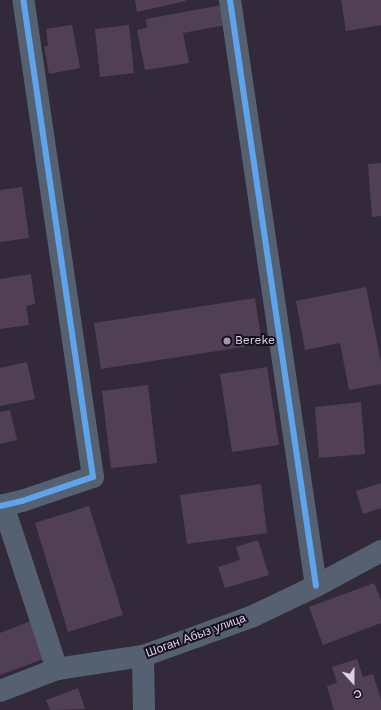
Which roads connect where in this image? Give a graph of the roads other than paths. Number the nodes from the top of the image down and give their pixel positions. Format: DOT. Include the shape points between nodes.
graph roads {
  1 [pos="23,0"];
  2 [pos="230,0"];
  3 [pos="2,505"];
  4 [pos="381,551"];
  5 [pos="316,586"];
  6 [pos="143,656"];
  7 [pos="57,669"];
  8 [pos="0,691"];
  9 [pos="144,710"];
  1 -- 3 [label="street" via="93,476"];
  2 -- 5 [label="street"];
  3 -- 7 [label="street"];
  4 -- 5 [label="street, Шоган Абыз улица"];
  5 -- 6 [label="street, Шоган Абыз улица" via="251,617"];
  6 -- 7 [label="street, Шоган Абыз улица"];
  6 -- 9 [label="street"];
  7 -- 8 [label="street, Шоган Абыз улица"];
}
